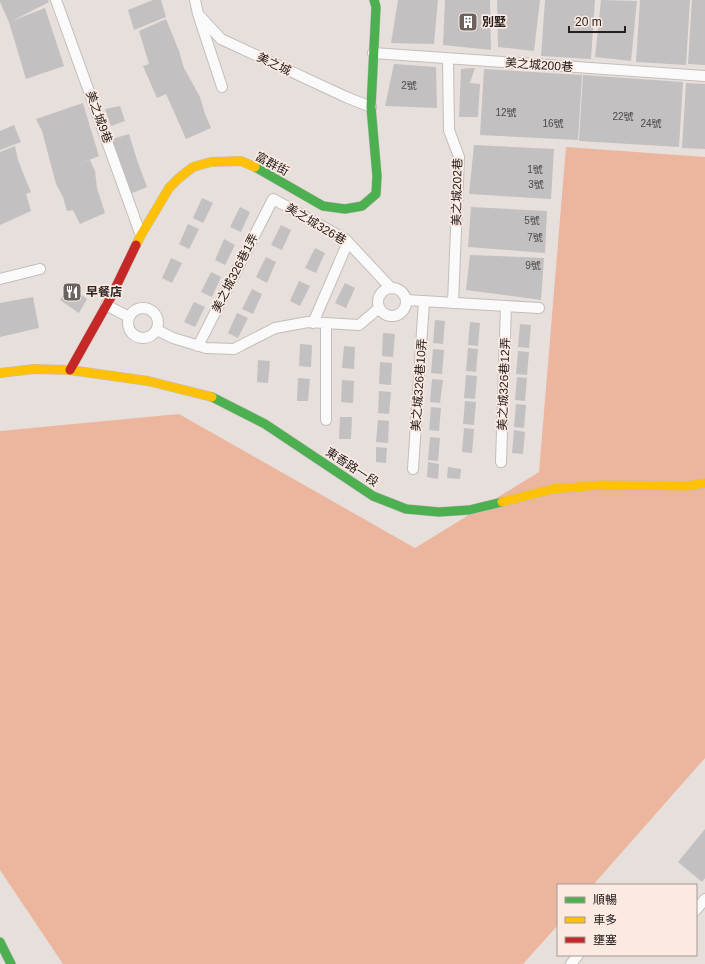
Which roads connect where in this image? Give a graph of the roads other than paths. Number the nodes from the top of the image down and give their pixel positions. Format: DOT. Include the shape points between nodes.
graph roads {
  1 [pos="56,0"];
  2 [pos="195,0"];
  3 [pos="374,0"];
  4 [pos="198,14"];
  5 [pos="373,53"];
  6 [pos="448,59"];
  7 [pos="705,76"];
  8 [pos="222,87"];
  9 [pos="371,107"];
  10 [pos="273,200"];
  11 [pos="141,234"];
  12 [pos="348,242"];
  13 [pos="40,269"];
  14 [pos="0,279"];
  15 [pos="390,287"];
  16 [pos="406,300"];
  17 [pos="424,301"];
  18 [pos="453,303"];
  19 [pos="106,305"];
  20 [pos="506,306"];
  21 [pos="379,308"];
  22 [pos="539,308"];
  23 [pos="129,317"];
  24 [pos="313,322"];
  25 [pos="326,323"];
  26 [pos="157,330"];
  27 [pos="198,346"];
  28 [pos="70,370"];
  29 [pos="0,373"];
  30 [pos="326,420"];
  31 [pos="501,462"];
  32 [pos="413,469"];
  33 [pos="705,483"];
  34 [pos="705,899"];
  35 [pos="697,909"];
  36 [pos="0,942"];
  37 [pos="577,956"];
  38 [pos="11,964"];
  39 [pos="571,964"];
  1 -- 11 [label="lane, 美之城9巷"];
  2 -- 4 [label="lane"];
  3 -- 5 [label="street, 富群街" via="376,7"];
  4 -- 8 [label="lane"];
  4 -- 9 [label="lane, 美之城" via="221,39"];
  5 -- 6 [label="lane, 美之城200巷"];
  5 -- 9 [label="street, 富群街"];
  6 -- 7 [label="lane, 美之城200巷"];
  6 -- 18 [label="lane, 美之城202巷" via="449,130 459,157"];
  9 -- 11 [label="street, 富群街" via="377,176 376,194 362,206 345,209 323,206 254,166 241,161 211,162 193,167 169,188"];
  10 -- 12 [label="lane, 美之城326巷"];
  10 -- 27 [label="lane, 美之城326巷1弄"];
  11 -- 19 [label="street, 富群街"];
  12 -- 15 [label="lane, 美之城326巷"];
  12 -- 24 [label="lane"];
  13 -- 14 [label="lane"];
  15 -- 16 [label="lane" via="400,290"];
  15 -- 21 [label="lane" via="378,298"];
  16 -- 17 [label="lane"];
  16 -- 21 [label="lane" via="403,310 393,316 383,313"];
  17 -- 18 [label="lane"];
  17 -- 32 [label="lane, 美之城326巷10弄"];
  18 -- 20 [label="lane"];
  19 -- 23 [label="lane"];
  19 -- 28 [label="street, 富群街"];
  20 -- 22 [label="lane"];
  20 -- 31 [label="lane, 美之城326巷12弄"];
  21 -- 25 [label="lane" via="359,325"];
  23 -- 26 [label="lane" via="129,327 139,338 149,337"];
  23 -- 26 [label="lane" via="140,308 150,309 159,321"];
  24 -- 25 [label="lane"];
  24 -- 27 [label="lane" via="275,328 234,349"];
  25 -- 30 [label="lane"];
  26 -- 27 [label="lane"];
  28 -- 29 [label="street, 東香路一段" via="34,369"];
  28 -- 33 [label="street, 東香路一段" via="148,381 214,398 265,424 373,496 406,509 439,512 469,510 553,489 601,485 687,486"];
  34 -- 35 [label="lane"];
  36 -- 38 [label="street"];
  37 -- 39 [label="lane"];
}
